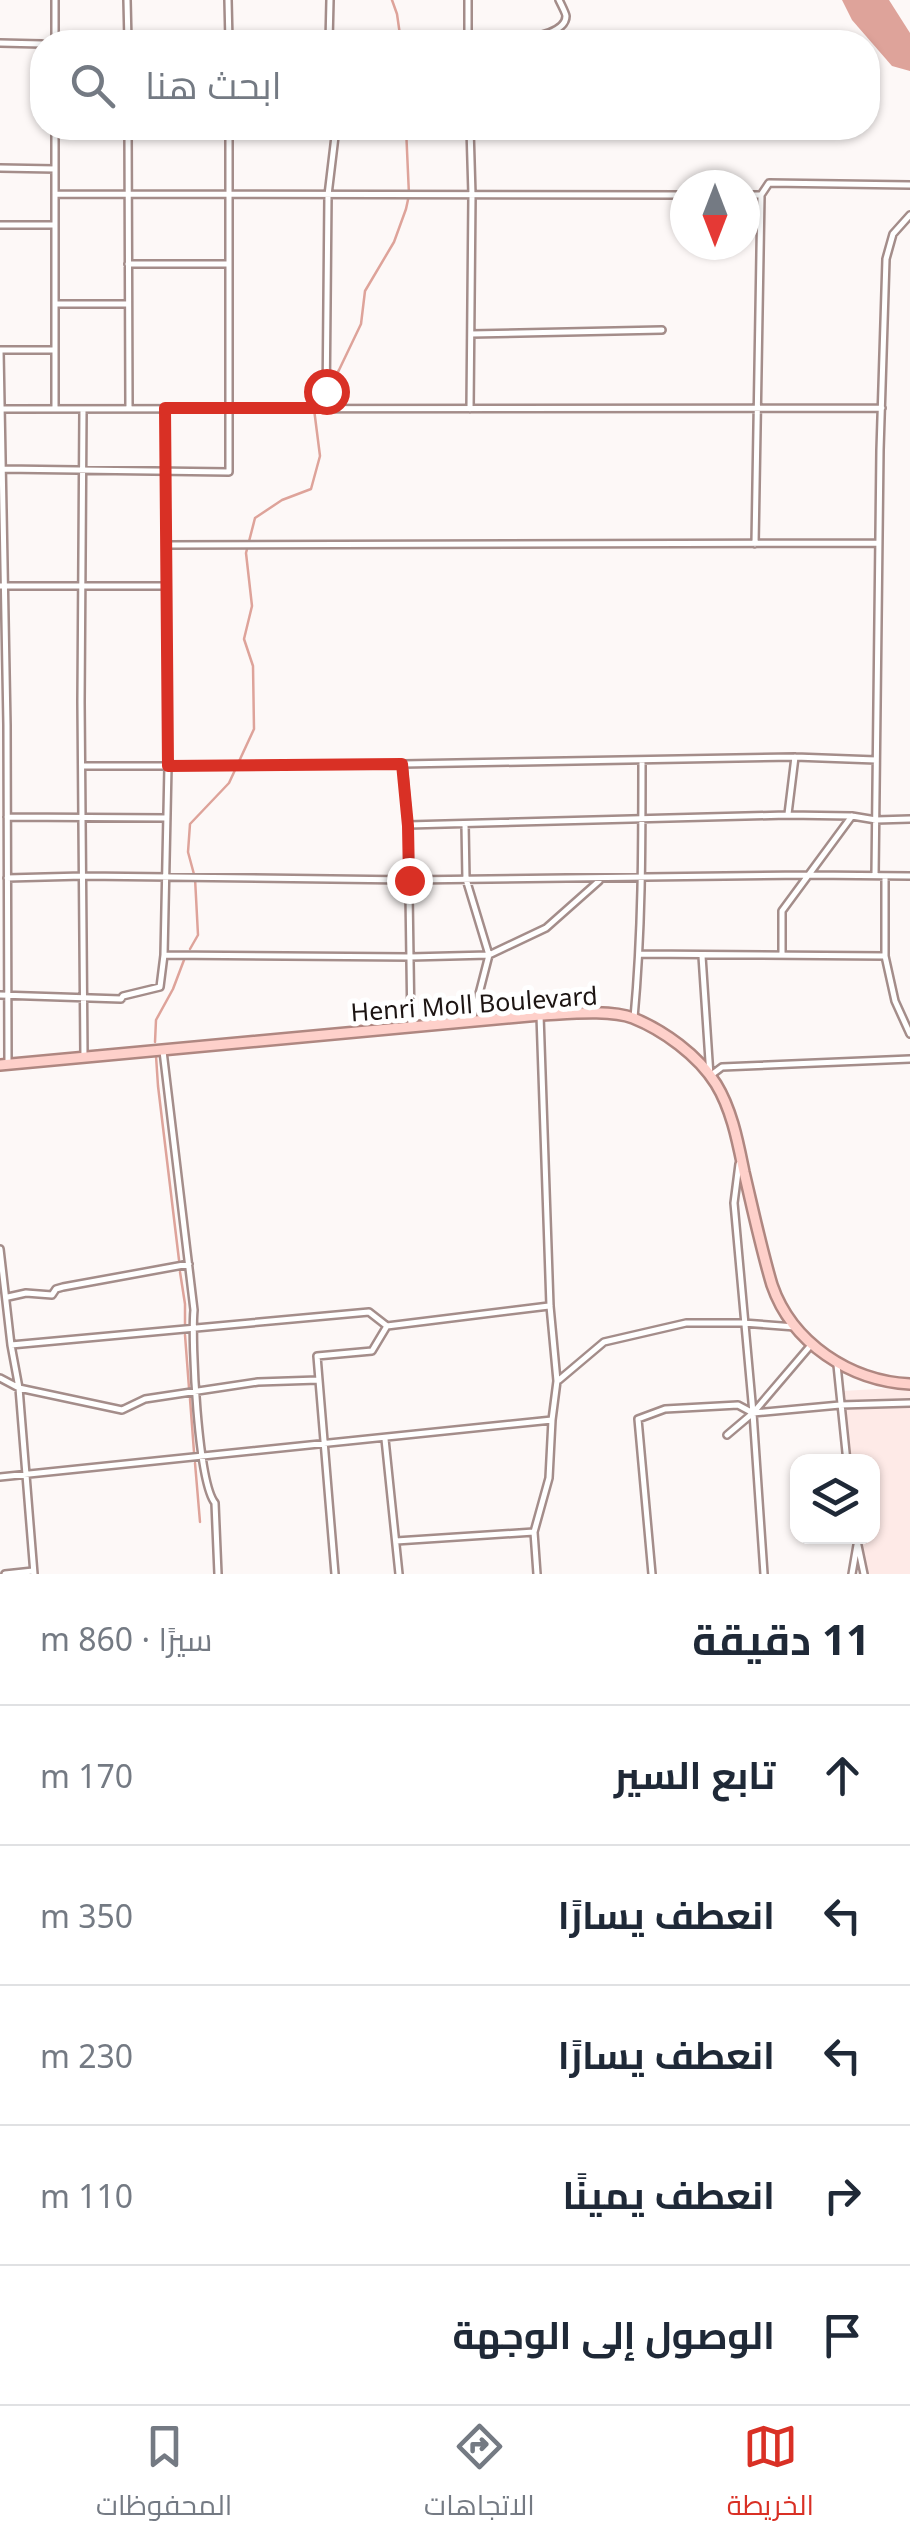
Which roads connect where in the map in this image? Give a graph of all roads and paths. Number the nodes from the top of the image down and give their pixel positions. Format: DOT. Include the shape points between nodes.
graph roads {
  1 [pos="56,0"];
  2 [pos="127,0"];
  3 [pos="228,0"];
  4 [pos="330,0"];
  5 [pos="468,0"];
  6 [pos="560,0"];
  7 [pos="56,30"];
  8 [pos="128,30"];
  9 [pos="228,30"];
  10 [pos="329,30"];
  11 [pos="468,30"];
  12 [pos="556,30"];
  13 [pos="0,43"];
  14 [pos="30,44"];
  15 [pos="56,140"];
  16 [pos="128,140"];
  17 [pos="229,140"];
  18 [pos="335,140"];
  19 [pos="470,140"];
  20 [pos="0,168"];
  21 [pos="56,168"];
  22 [pos="910,185"];
  23 [pos="56,194"];
  24 [pos="128,194"];
  25 [pos="229,195"];
  26 [pos="328,195"];
  27 [pos="472,195"];
  28 [pos="670,195"];
  29 [pos="761,195"];
  30 [pos="910,215"];
  31 [pos="0,225"];
  32 [pos="56,225"];
  33 [pos="128,264"];
  34 [pos="229,264"];
  35 [pos="55,304"];
  36 [pos="128,304"];
  37 [pos="662,330"];
  38 [pos="471,334"];
  39 [pos="0,350"];
  40 [pos="55,350"];
  41 [pos="83,408"];
  42 [pos="128,408"];
  43 [pos="165,408"];
  44 [pos="230,408"];
  45 [pos="326,408"];
  46 [pos="758,408"];
  47 [pos="882,408"];
  48 [pos="55,409"];
  49 [pos="1,410"];
  50 [pos="470,410"];
  51 [pos="1,469"];
  52 [pos="82,470"];
  53 [pos="166,470"];
  54 [pos="755,544"];
  55 [pos="879,544"];
  56 [pos="167,546"];
  57 [pos="82,586"];
  58 [pos="167,586"];
  59 [pos="1,587"];
  60 [pos="794,758"];
  61 [pos="642,760"];
  62 [pos="876,760"];
  63 [pos="402,764"];
  64 [pos="82,766"];
  65 [pos="168,766"];
  66 [pos="787,815"];
  67 [pos="852,816"];
  68 [pos="7,817"];
  69 [pos="167,818"];
  70 [pos="82,819"];
  71 [pos="910,819"];
  72 [pos="642,820"];
  73 [pos="876,820"];
  74 [pos="465,823"];
  75 [pos="408,826"];
  76 [pos="808,874"];
  77 [pos="83,876"];
  78 [pos="876,876"];
  79 [pos="910,876"];
  80 [pos="166,877"];
  81 [pos="885,877"];
  82 [pos="8,878"];
  83 [pos="601,878"];
  84 [pos="642,878"];
  85 [pos="466,879"];
  86 [pos="409,880"];
  87 [pos="640,954"];
  88 [pos="782,954"];
  89 [pos="164,955"];
  90 [pos="488,955"];
  91 [pos="702,956"];
  92 [pos="885,956"];
  93 [pos="410,957"];
  94 [pos="4,995"];
  95 [pos="84,998"];
  96 [pos="540,1015"];
  97 [pos="634,1018"];
  98 [pos="472,1021"];
  99 [pos="412,1027"];
  100 [pos="910,1034"];
  101 [pos="162,1048"];
  102 [pos="84,1056"];
  103 [pos="910,1059"];
  104 [pos="4,1064"];
  105 [pos="710,1076"];
  106 [pos="741,1156"];
  107 [pos="0,1248"];
  108 [pos="1,1264"];
  109 [pos="189,1264"];
  110 [pos="6,1297"];
  111 [pos="550,1306"];
  112 [pos="743,1324"];
  113 [pos="387,1326"];
  114 [pos="795,1327"];
  115 [pos="192,1329"];
  116 [pos="812,1344"];
  117 [pos="11,1345"];
  118 [pos="837,1362"];
  119 [pos="0,1378"];
  120 [pos="319,1380"];
  121 [pos="557,1381"];
  122 [pos="910,1384"];
  123 [pos="19,1388"];
  124 [pos="196,1392"];
  125 [pos="910,1403"];
  126 [pos="840,1405"];
  127 [pos="753,1413"];
  128 [pos="552,1420"];
  129 [pos="727,1435"];
  130 [pos="385,1439"];
  131 [pos="324,1445"];
  132 [pos="846,1454"];
  133 [pos="202,1457"];
  134 [pos="26,1474"];
  135 [pos="0,1477"];
  136 [pos="534,1532"];
  137 [pos="396,1541"];
  138 [pos="856,1544"];
  139 [pos="858,1544"];
  140 [pos="34,1572"];
  141 [pos="5,1574"];
  142 [pos="218,1574"];
  143 [pos="335,1574"];
  144 [pos="399,1574"];
  145 [pos="536,1574"];
  146 [pos="652,1574"];
  147 [pos="764,1574"];
  148 [pos="852,1574"];
  149 [pos="864,1574"];
  1 -- 7 [label="street"];
  2 -- 8 [label="street"];
  3 -- 9 [label="street"];
  4 -- 10 [label="street"];
  5 -- 11 [label="street"];
  6 -- 12 [label="street" via="566,16"];
  13 -- 14 [label="street"];
  15 -- 21 [label="street"];
  16 -- 24 [label="street"];
  17 -- 25 [label="street"];
  18 -- 26 [label="street"];
  19 -- 27 [label="street"];
  20 -- 21 [label="street"];
  21 -- 23 [label="street"];
  22 -- 29 [label="street" via="769,182"];
  23 -- 24 [label="street"];
  23 -- 32 [label="street"];
  24 -- 25 [label="street"];
  24 -- 33 [label="street"];
  25 -- 26 [label="street"];
  25 -- 34 [label="street"];
  26 -- 27 [label="street"];
  26 -- 45 [label="street"];
  27 -- 28 [label="street"];
  27 -- 38 [label="street"];
  29 -- 46 [label="street"];
  30 -- 47 [label="street" via="892,234 886,259"];
  31 -- 32 [label="street"];
  32 -- 35 [label="street"];
  33 -- 34 [label="street"];
  33 -- 36 [label="street"];
  34 -- 44 [label="street"];
  35 -- 36 [label="street"];
  35 -- 40 [label="street"];
  36 -- 42 [label="street"];
  37 -- 38 [label="street"];
  38 -- 50 [label="street"];
  39 -- 40 [label="street"];
  39 -- 49 [label="street"];
  40 -- 48 [label="street"];
  41 -- 42 [label="street"];
  41 -- 48 [label="street"];
  41 -- 52 [label="street"];
  42 -- 43 [label="street"];
  43 -- 44 [label="street"];
  43 -- 53 [label="street"];
  44 -- 45 [label="street"];
  44 -- 53 [label="street" via="230,472"];
  45 -- 50 [label="street"];
  46 -- 47 [label="street"];
  46 -- 50 [label="street"];
  46 -- 54 [label="street"];
  47 -- 55 [label="street"];
  48 -- 49 [label="street"];
  49 -- 51 [label="street"];
  51 -- 52 [label="street"];
  51 -- 59 [label="street"];
  52 -- 53 [label="street"];
  52 -- 57 [label="street"];
  53 -- 56 [label="street"];
  54 -- 55 [label="street"];
  54 -- 56 [label="street"];
  55 -- 62 [label="street"];
  56 -- 58 [label="street"];
  57 -- 58 [label="street"];
  57 -- 59 [label="street"];
  57 -- 64 [label="street"];
  58 -- 65 [label="street"];
  59 -- 68 [label="street"];
  60 -- 61 [label="street"];
  60 -- 62 [label="street"];
  60 -- 66 [label="street"];
  61 -- 63 [label="street"];
  61 -- 72 [label="street"];
  62 -- 73 [label="street"];
  63 -- 65 [label="street"];
  63 -- 75 [label="street"];
  64 -- 65 [label="street"];
  64 -- 70 [label="street"];
  65 -- 69 [label="street"];
  66 -- 67 [label="street"];
  66 -- 72 [label="street"];
  67 -- 73 [label="street"];
  67 -- 76 [label="street"];
  68 -- 70 [label="street"];
  68 -- 82 [label="street"];
  69 -- 70 [label="street"];
  69 -- 80 [label="street"];
  70 -- 77 [label="street"];
  71 -- 73 [label="street"];
  72 -- 74 [label="street"];
  72 -- 84 [label="street"];
  73 -- 78 [label="street"];
  74 -- 75 [label="street"];
  74 -- 85 [label="street"];
  75 -- 86 [label="street"];
  76 -- 78 [label="street"];
  76 -- 84 [label="street"];
  76 -- 88 [label="street" via="782,911"];
  77 -- 80 [label="street"];
  77 -- 82 [label="street"];
  77 -- 95 [label="street"];
  78 -- 81 [label="street"];
  79 -- 81 [label="street"];
  80 -- 86 [label="street"];
  80 -- 89 [label="street"];
  81 -- 92 [label="street"];
  82 -- 94 [label="street"];
  83 -- 84 [label="street"];
  83 -- 85 [label="street"];
  83 -- 90 [label="street" via="546,928"];
  84 -- 87 [label="street"];
  85 -- 86 [label="street"];
  85 -- 90 [label="street"];
  86 -- 93 [label="street"];
  87 -- 91 [label="street"];
  87 -- 97 [label="street"];
  88 -- 91 [label="street"];
  88 -- 92 [label="street"];
  89 -- 93 [label="street"];
  89 -- 95 [label="street" via="160,986 121,998"];
  90 -- 93 [label="street"];
  90 -- 98 [label="street"];
  91 -- 105 [label="street"];
  92 -- 100 [label="street"];
  93 -- 99 [label="street"];
  94 -- 95 [label="street"];
  94 -- 104 [label="street"];
  95 -- 102 [label="street"];
  96 -- 97 [label="highway, Henri Moll Boulevard"];
  96 -- 98 [label="highway, Henri Moll Boulevard"];
  96 -- 111 [label="street"];
  97 -- 105 [label="highway, Henri Moll Boulevard" via="681,1047"];
  98 -- 99 [label="highway, Henri Moll Boulevard"];
  99 -- 101 [label="highway, Henri Moll Boulevard"];
  101 -- 102 [label="highway, Henri Moll Boulevard"];
  101 -- 109 [label="street"];
  102 -- 104 [label="highway, Henri Moll Boulevard"];
  103 -- 105 [label="street" via="733,1066"];
  105 -- 106 [label="highway, Henri Moll Boulevard"];
  106 -- 112 [label="street" via="734,1204"];
  106 -- 114 [label="highway, Henri Moll Boulevard" via="772,1286"];
  107 -- 108 [label="street"];
  108 -- 110 [label="street"];
  109 -- 110 [label="street" via="63,1286 52,1295"];
  109 -- 115 [label="street"];
  110 -- 117 [label="street"];
  111 -- 113 [label="street"];
  111 -- 121 [label="street"];
  112 -- 114 [label="street"];
  112 -- 121 [label="street" via="686,1323 604,1342"];
  112 -- 127 [label="street"];
  113 -- 115 [label="street" via="369,1312"];
  113 -- 120 [label="street" via="372,1351 317,1356"];
  114 -- 116 [label="highway, Henri Moll Boulevard"];
  115 -- 117 [label="street"];
  115 -- 124 [label="street"];
  116 -- 118 [label="highway, Henri Moll Boulevard"];
  116 -- 127 [label="street"];
  117 -- 123 [label="street"];
  118 -- 122 [label="highway, Henri Moll Boulevard" via="875,1380"];
  118 -- 126 [label="street"];
  119 -- 123 [label="street"];
  120 -- 124 [label="street"];
  120 -- 131 [label="street"];
  121 -- 128 [label="street"];
  123 -- 124 [label="street" via="122,1410 145,1398"];
  123 -- 134 [label="street"];
  124 -- 133 [label="street"];
  125 -- 126 [label="street"];
  126 -- 127 [label="street"];
  126 -- 132 [label="street"];
  127 -- 129 [label="street"];
  127 -- 146 [label="street" via="738,1405 665,1409 638,1419"];
  127 -- 147 [label="street"];
  128 -- 130 [label="street"];
  128 -- 136 [label="street" via="549,1478"];
  130 -- 131 [label="street"];
  130 -- 137 [label="street"];
  131 -- 133 [label="street"];
  131 -- 143 [label="street"];
  133 -- 134 [label="street"];
  133 -- 142 [label="street" via="215,1504"];
  134 -- 135 [label="street"];
  134 -- 140 [label="street"];
  136 -- 137 [label="street"];
  136 -- 145 [label="street"];
  137 -- 144 [label="street"];
  138 -- 148 [label="street"];
  139 -- 149 [label="street"];
  140 -- 141 [label="street"];
}
